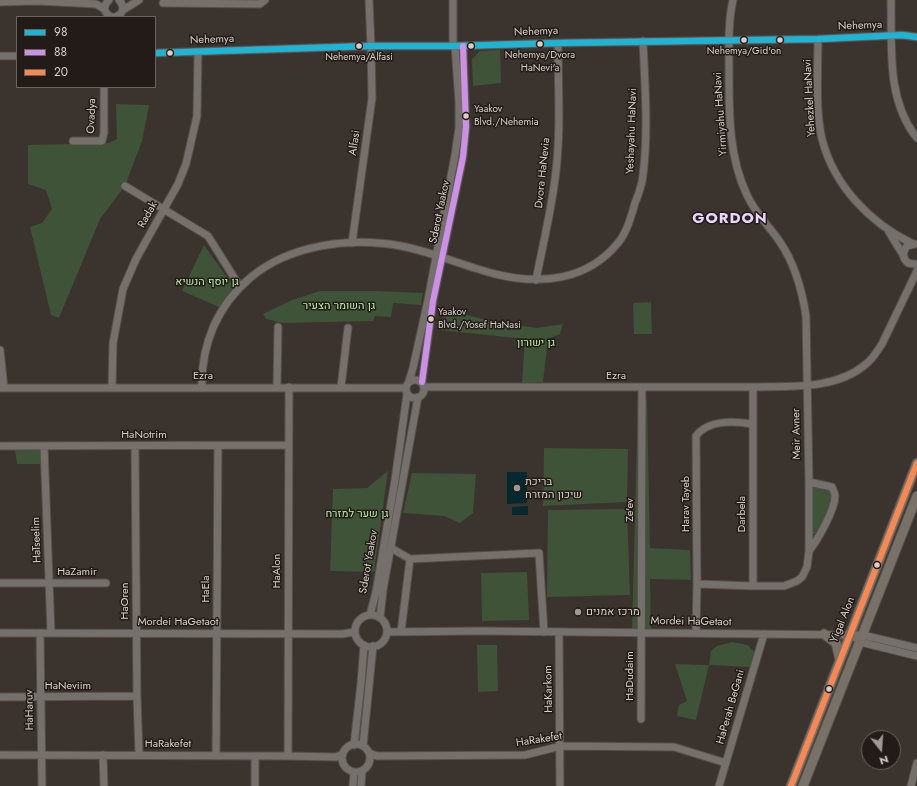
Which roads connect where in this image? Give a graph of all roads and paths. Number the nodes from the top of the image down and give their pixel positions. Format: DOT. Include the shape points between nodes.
graph roads {
  1 [pos="66,0"];
  2 [pos="109,0"];
  3 [pos="119,0"];
  4 [pos="139,0"];
  5 [pos="265,0"];
  6 [pos="369,0"];
  7 [pos="453,0"];
  8 [pos="733,0"];
  9 [pos="891,0"];
  10 [pos="37,1"];
  11 [pos="0,2"];
  12 [pos="47,2"];
  13 [pos="163,3"];
  14 [pos="104,9"];
  15 [pos="115,16"];
  16 [pos="892,36"];
  17 [pos="917,37"];
  18 [pos="818,39"];
  19 [pos="729,40"];
  20 [pos="643,41"];
  21 [pos="558,43"];
  22 [pos="371,46"];
  23 [pos="457,46"];
  24 [pos="198,52"];
  25 [pos="156,53"];
  26 [pos="0,56"];
  27 [pos="16,56"];
  28 [pos="104,88"];
  29 [pos="917,138"];
  30 [pos="73,141"];
  31 [pos="125,186"];
  32 [pos="164,210"];
  33 [pos="886,229"];
  34 [pos="352,243"];
  35 [pos="915,244"];
  36 [pos="903,255"];
  37 [pos="439,256"];
  38 [pos="908,263"];
  39 [pos="917,264"];
  40 [pos="917,272"];
  41 [pos="536,280"];
  42 [pos="240,287"];
  43 [pos="278,327"];
  44 [pos="348,328"];
  45 [pos="0,350"];
  46 [pos="409,381"];
  47 [pos="423,384"];
  48 [pos="807,385"];
  49 [pos="202,387"];
  50 [pos="277,387"];
  51 [pos="289,387"];
  52 [pos="340,387"];
  53 [pos="642,387"];
  54 [pos="753,387"];
  55 [pos="2,388"];
  56 [pos="112,388"];
  57 [pos="406,391"];
  58 [pos="418,397"];
  59 [pos="752,424"];
  60 [pos="0,446"];
  61 [pos="44,446"];
  62 [pos="135,446"];
  63 [pos="218,446"];
  64 [pos="289,446"];
  65 [pos="917,463"];
  66 [pos="809,482"];
  67 [pos="917,496"];
  68 [pos="390,548"];
  69 [pos="808,551"];
  70 [pos="410,559"];
  71 [pos="0,583"];
  72 [pos="49,583"];
  73 [pos="106,583"];
  74 [pos="697,584"];
  75 [pos="753,586"];
  76 [pos="370,615"];
  77 [pos="380,618"];
  78 [pos="355,632"];
  79 [pos="387,632"];
  80 [pos="401,632"];
  81 [pos="544,632"];
  82 [pos="559,632"];
  83 [pos="51,633"];
  84 [pos="288,633"];
  85 [pos="641,633"];
  86 [pos="696,633"];
  87 [pos="0,634"];
  88 [pos="40,634"];
  89 [pos="136,634"];
  90 [pos="217,634"];
  91 [pos="764,634"];
  92 [pos="824,634"];
  93 [pos="851,635"];
  94 [pos="862,638"];
  95 [pos="364,644"];
  96 [pos="373,646"];
  97 [pos="917,648"];
  98 [pos="917,656"];
  99 [pos="840,660"];
  100 [pos="137,696"];
  101 [pos="0,697"];
  102 [pos="41,697"];
  103 [pos="641,719"];
  104 [pos="354,745"];
  105 [pos="363,746"];
  106 [pos="561,746"];
  107 [pos="369,753"];
  108 [pos="0,755"];
  109 [pos="42,755"];
  110 [pos="103,755"];
  111 [pos="139,755"];
  112 [pos="216,756"];
  113 [pos="255,756"];
  114 [pos="288,756"];
  115 [pos="377,756"];
  116 [pos="343,758"];
  117 [pos="370,761"];
  118 [pos="726,763"];
  119 [pos="917,763"];
  120 [pos="362,771"];
  121 [pos="354,772"];
  122 [pos="42,786"];
  123 [pos="104,786"];
  124 [pos="255,786"];
  125 [pos="353,786"];
  126 [pos="361,786"];
  127 [pos="560,786"];
  128 [pos="719,786"];
  129 [pos="791,786"];
  130 [pos="802,786"];
  131 [pos="911,786"];
  1 -- 12 [label="street"];
  2 -- 14 [label="street"];
  3 -- 15 [label="street" via="123,6"];
  4 -- 15 [label="street"];
  5 -- 13 [label="street" via="260,4"];
  6 -- 22 [label="street, Alfasi"];
  7 -- 23 [label="street, Sderot Yaakov"];
  8 -- 19 [label="street, Yirmiyahu HaNavi"];
  9 -- 16 [label="street"];
  10 -- 11 [label="street"];
  10 -- 12 [label="street"];
  12 -- 14 [label="street" via="96,4"];
  14 -- 15 [label="street" via="107,15"];
  16 -- 17 [label="street, Nehemya"];
  16 -- 18 [label="street, Nehemya"];
  16 -- 29 [label="street" via="892,68 896,89 904,118"];
  18 -- 19 [label="street, Nehemya"];
  18 -- 33 [label="street, Yehezkel HaNavi" via="820,125 827,152 837,175 852,198"];
  19 -- 20 [label="street, Nehemya"];
  19 -- 48 [label="street, Yirmiyahu HaNavi" via="733,152 747,195 759,218 780,242 795,270 806,316"];
  20 -- 21 [label="street, Nehemya"];
  20 -- 41 [label="street, Yeshayahu HaNavi" via="644,162 641,185 629,224 618,242 590,267 573,274"];
  21 -- 23 [label="street, Nehemya"];
  21 -- 41 [label="street, Dvora HaNevia" via="556,171"];
  22 -- 23 [label="street, Nehemya"];
  22 -- 24 [label="street, Nehemya"];
  22 -- 34 [label="street, Alfasi" via="372,98"];
  23 -- 37 [label="street, Sderot Yaakov" via="459,128"];
  24 -- 25 [label="street, Nehemya"];
  24 -- 32 [label="street, Radak" via="197,116 186,164"];
  26 -- 27 [label="street"];
  28 -- 30 [label="street, Ovadya" via="102,141"];
  31 -- 32 [label="street"];
  32 -- 42 [label="street" via="208,236"];
  32 -- 56 [label="street, Radak" via="136,259 123,289 113,343"];
  33 -- 35 [label="street, Yehezkel HaNavi"];
  33 -- 36 [label="street, Yehezkel HaNavi"];
  34 -- 37 [label="street, Yeshayahu HaNavi" via="399,246"];
  34 -- 42 [label="street, Yeshayahu HaNavi" via="324,245 297,253 263,268"];
  35 -- 36 [label="street" via="907,246"];
  36 -- 38 [label="street, Yehezkel HaNavi"];
  37 -- 41 [label="street, Yeshayahu HaNavi" via="495,274"];
  37 -- 46 [label="street, Sderot Yaakov"];
  37 -- 47 [label="street, Sderot Yaakov"];
  38 -- 39 [label="street"];
  38 -- 40 [label="street"];
  40 -- 48 [label="street" via="882,344 867,363 843,378"];
  42 -- 49 [label="street, Yeshayahu HaNavi" via="209,335 202,366"];
  43 -- 50 [label="street"];
  44 -- 52 [label="street"];
  45 -- 55 [label="street"];
  46 -- 47 [label="street" via="417,379"];
  46 -- 57 [label="street"];
  47 -- 53 [label="street, Ezra"];
  47 -- 58 [label="street" via="423,394"];
  48 -- 54 [label="street, Ezra"];
  48 -- 66 [label="street, Meir Avner"];
  49 -- 50 [label="street, Ezra"];
  49 -- 56 [label="street, Ezra"];
  50 -- 51 [label="street, Ezra"];
  51 -- 52 [label="street, Ezra"];
  51 -- 64 [label="street, HaAlon"];
  52 -- 57 [label="street, Ezra"];
  53 -- 54 [label="street, Ezra"];
  53 -- 85 [label="street, Ze'ev"];
  54 -- 59 [label="street, Darbela"];
  55 -- 56 [label="street, Ezra"];
  57 -- 58 [label="street" via="412,398"];
  57 -- 76 [label="street, Sderot Yaakov" via="395,480"];
  58 -- 68 [label="street, Sderot Yaakov"];
  59 -- 74 [label="street, Harav Tayeb" via="743,422 706,426 696,436"];
  59 -- 75 [label="street, Darbela"];
  60 -- 61 [label="street, HaNotrim"];
  61 -- 62 [label="street, HaNotrim"];
  61 -- 72 [label="street, HaTseelim"];
  62 -- 63 [label="street, HaNotrim"];
  62 -- 89 [label="street, HaOren"];
  63 -- 64 [label="street, HaNotrim"];
  63 -- 90 [label="street, HaEla"];
  64 -- 84 [label="street, HaAlon"];
  65 -- 93 [label="main road, Yigal Alon"];
  66 -- 69 [label="street, Meir Avner"];
  66 -- 69 [label="street, Meir Avner" via="832,487 835,496 822,530"];
  67 -- 94 [label="main road"];
  68 -- 70 [label="street"];
  68 -- 77 [label="street, Sderot Yaakov"];
  69 -- 75 [label="street, Meir Avner" via="805,573 797,581 784,586"];
  70 -- 80 [label="street"];
  70 -- 81 [label="street" via="539,553"];
  71 -- 72 [label="street, HaZamir"];
  72 -- 73 [label="street, HaZamir"];
  72 -- 83 [label="street, HaTseelim"];
  74 -- 75 [label="street"];
  74 -- 86 [label="street, Harav Tayeb"];
  76 -- 77 [label="street"];
  76 -- 78 [label="street" via="358,623"];
  77 -- 79 [label="street"];
  78 -- 84 [label="street, Mordei HaGetaot"];
  78 -- 95 [label="street"];
  79 -- 80 [label="street, Mordei HaGetaot"];
  79 -- 96 [label="street" via="382,641"];
  80 -- 81 [label="street, Mordei HaGetaot"];
  81 -- 82 [label="street, Mordei HaGetaot"];
  82 -- 85 [label="street, Mordei HaGetaot"];
  82 -- 106 [label="street, HaKarkom"];
  83 -- 88 [label="street, Mordei HaGetaot"];
  83 -- 89 [label="street, Mordei HaGetaot"];
  84 -- 90 [label="street, Mordei HaGetaot"];
  84 -- 114 [label="street, HaAlon"];
  85 -- 86 [label="street, Mordei HaGetaot"];
  85 -- 103 [label="street, HaDudaim"];
  86 -- 91 [label="street, Mordei HaGetaot"];
  87 -- 88 [label="street, Mordei HaGetaot"];
  88 -- 102 [label="street, HaHaruv"];
  89 -- 90 [label="street, Mordei HaGetaot"];
  89 -- 100 [label="street, HaOren"];
  90 -- 112 [label="street, HaEla"];
  91 -- 92 [label="street, Mordei HaGetaot"];
  91 -- 118 [label="street, HaPerah BeGani"];
  92 -- 93 [label="street, Mordei HaGetaot"];
  92 -- 99 [label="main road" via="836,643"];
  93 -- 94 [label="street"];
  93 -- 99 [label="main road, Yigal Alon"];
  94 -- 97 [label="street"];
  94 -- 98 [label="street"];
  94 -- 130 [label="main road"];
  95 -- 96 [label="street"];
  95 -- 104 [label="street"];
  96 -- 105 [label="street"];
  99 -- 129 [label="main road, Yigal Alon"];
  100 -- 102 [label="street, HaNeviim"];
  100 -- 111 [label="street, HaOren"];
  101 -- 102 [label="street, HaNeviim"];
  102 -- 109 [label="street, HaHaruv"];
  104 -- 105 [label="street"];
  104 -- 116 [label="street" via="346,750"];
  105 -- 107 [label="street"];
  106 -- 115 [label="street, HaRakefet" via="525,755"];
  106 -- 118 [label="street, HaRakefet" via="674,747"];
  106 -- 127 [label="street, HaKarkom"];
  107 -- 115 [label="street, HaRakefet"];
  107 -- 117 [label="street"];
  108 -- 109 [label="street, HaRakefet"];
  109 -- 110 [label="street, HaRakefet"];
  109 -- 122 [label="street, HaHaruv"];
  110 -- 111 [label="street, HaRakefet"];
  110 -- 123 [label="street"];
  111 -- 112 [label="street, HaRakefet"];
  112 -- 113 [label="street, HaRakefet"];
  113 -- 114 [label="street, HaRakefet"];
  113 -- 124 [label="street"];
  114 -- 116 [label="street, HaRakefet"];
  115 -- 117 [label="street"];
  116 -- 121 [label="street" via="346,767"];
  117 -- 120 [label="street"];
  118 -- 128 [label="street, HaPerah BeGani"];
  119 -- 131 [label="street"];
  120 -- 121 [label="street"];
  120 -- 126 [label="street"];
  121 -- 125 [label="street"];
}
